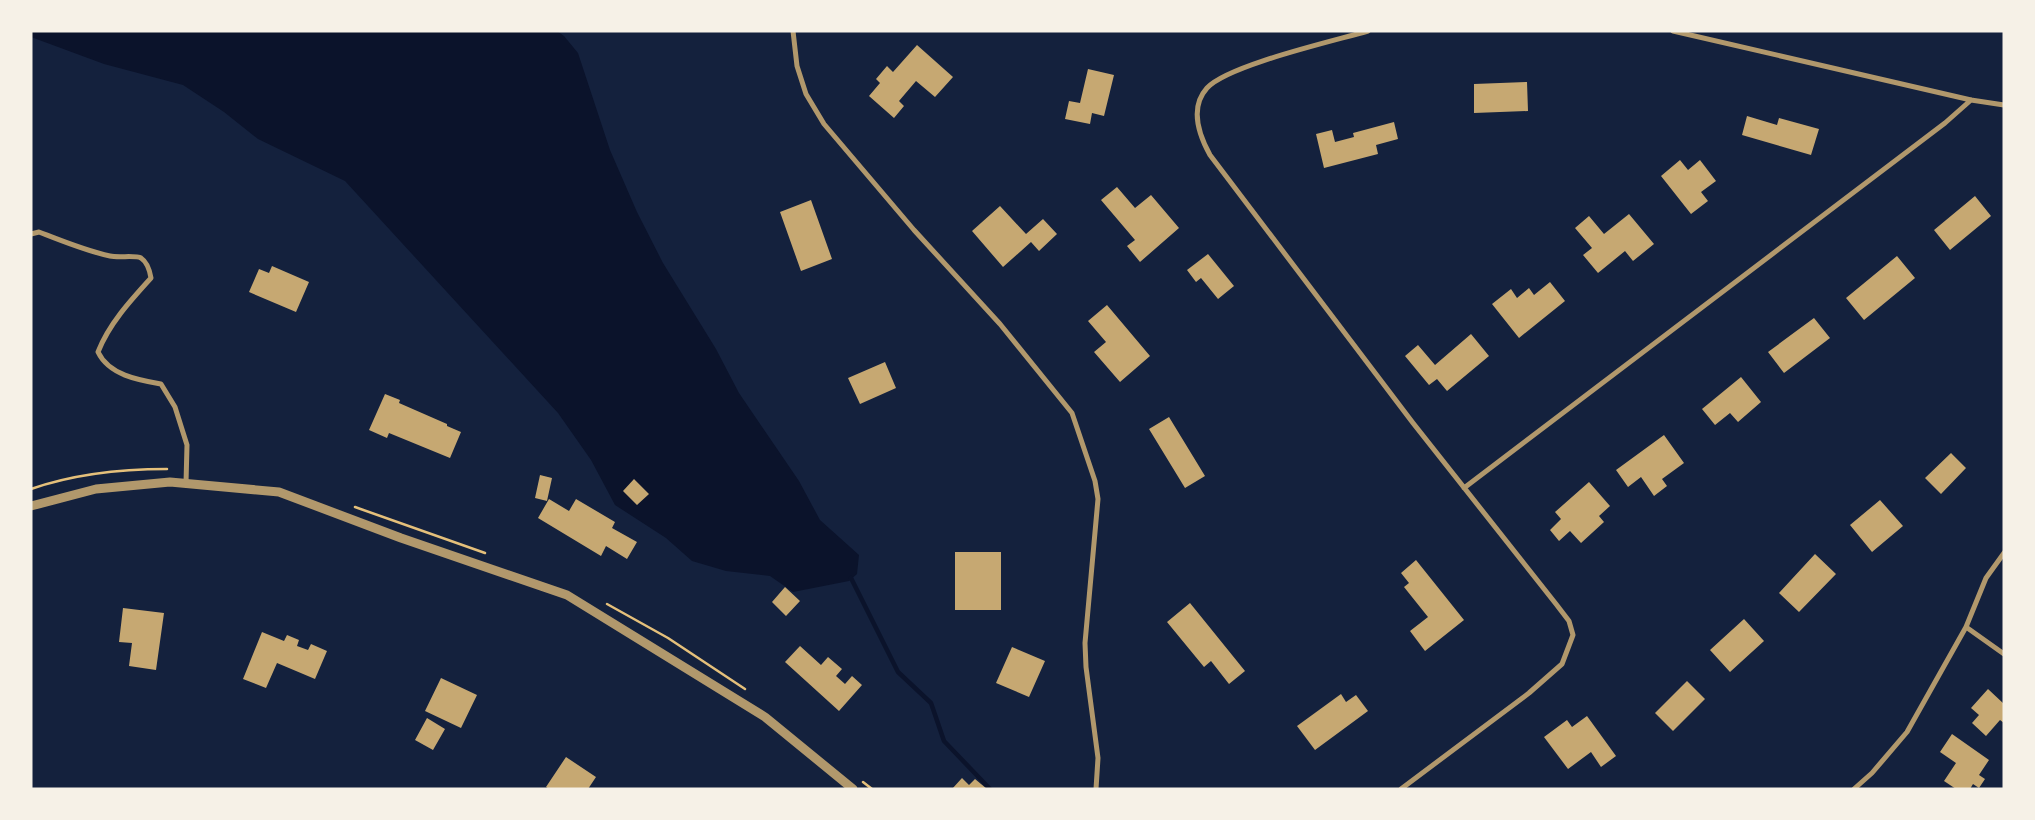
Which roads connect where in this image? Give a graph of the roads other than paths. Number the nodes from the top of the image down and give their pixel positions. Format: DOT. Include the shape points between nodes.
graph roads {
  1 [pos="793,31"];
  2 [pos="1368,31"];
  3 [pos="1673,31"];
  4 [pos="1971,100"];
  5 [pos="2004,105"];
  6 [pos="31,234"];
  7 [pos="186,483"];
  8 [pos="1464,488"];
  9 [pos="35,505"];
  10 [pos="2004,553"];
  11 [pos="1966,627"];
  12 [pos="2004,654"];
  13 [pos="853,789"];
  14 [pos="1096,789"];
  15 [pos="1401,789"];
  16 [pos="1854,789"];
  1 -- 14 [label="street" via="797,66 806,94 824,124 1000,324 1072,413 1098,499 1086,643 1098,758"];
  2 -- 8 [label="street" via="1280,56 1221,78 1207,88 1196,115 1202,140 1210,155"];
  3 -- 4 [label="street"];
  4 -- 5 [label="street"];
  4 -- 8 [label="street"];
  6 -- 7 [label="street" via="39,232 108,256 142,259 151,278 104,336 98,352 102,361 116,371 161,384 175,407 187,445"];
  7 -- 9 [label="street" via="96,489"];
  7 -- 13 [label="street" via="279,492 567,595 764,717"];
  8 -- 15 [label="street" via="1560,610 1573,635 1562,664"];
  10 -- 11 [label="street" via="1986,578"];
  11 -- 12 [label="street"];
  11 -- 16 [label="street" via="1907,732"];
}
